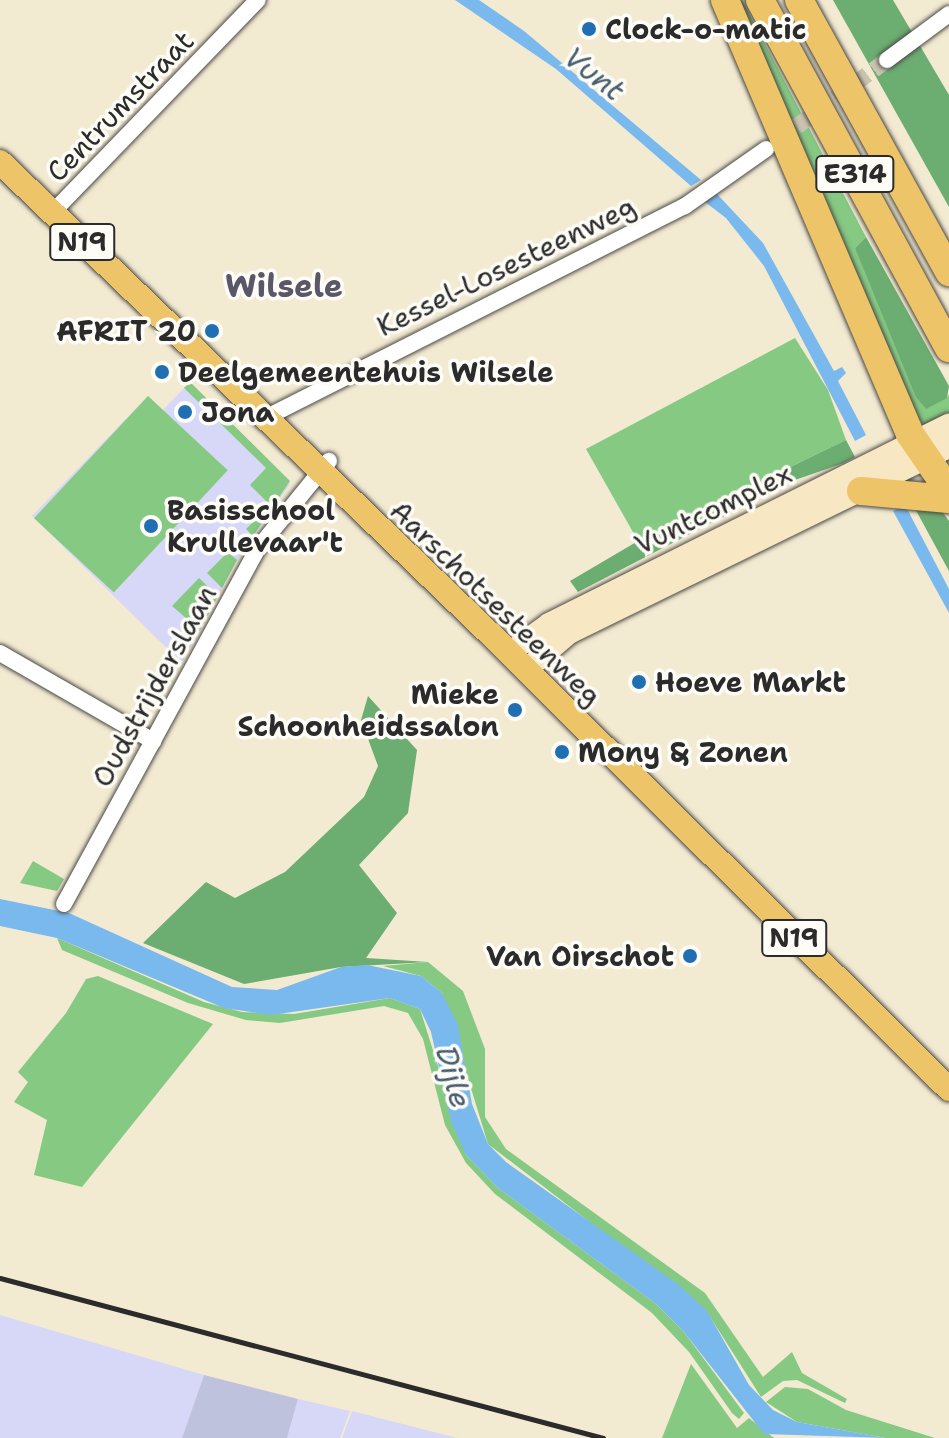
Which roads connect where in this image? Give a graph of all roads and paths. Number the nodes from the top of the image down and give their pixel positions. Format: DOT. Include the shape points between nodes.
graph roads {
  1 [pos="258,0"];
  2 [pos="725,0"];
  3 [pos="760,0"];
  4 [pos="799,0"];
  5 [pos="949,14"];
  6 [pos="887,60"];
  7 [pos="766,149"];
  8 [pos="0,162"];
  9 [pos="52,213"];
  10 [pos="949,272"];
  11 [pos="949,348"];
  12 [pos="263,419"];
  13 [pos="949,425"];
  14 [pos="942,463"];
  15 [pos="324,467"];
  16 [pos="861,491"];
  17 [pos="0,653"];
  18 [pos="518,662"];
  19 [pos="153,741"];
  20 [pos="64,904"];
  21 [pos="949,1089"];
  1 -- 9 [label="street, Centrumstraat"];
  2 -- 14 [label="highway"];
  3 -- 11 [label="highway, E314"];
  4 -- 10 [label="highway, E314"];
  5 -- 6 [label="street"];
  7 -- 12 [label="street, Kessel-Losesteenweg" via="685,206"];
  8 -- 9 [label="main road, Aarschotsesteenweg / N19"];
  9 -- 12 [label="main road, Aarschotsesteenweg / N19"];
  12 -- 15 [label="main road, Aarschotsesteenweg / N19"];
  13 -- 14 [label="main road, Vuntcomplex"];
  14 -- 16 [label="highway"];
  14 -- 16 [label="main road, Vuntcomplex"];
  14 -- 18 [label="main road, Vuntcomplex" via="549,624"];
  15 -- 18 [label="main road, Aarschotsesteenweg / N19"];
  15 -- 19 [label="street, Oudstrijderslaan" via="259,547"];
  16 -- 18 [label="main road, Vuntcomplex"];
  17 -- 19 [label="street"];
  18 -- 21 [label="main road, Aarschotsesteenweg / N19"];
  19 -- 20 [label="street, Oudstrijderslaan"];
}
